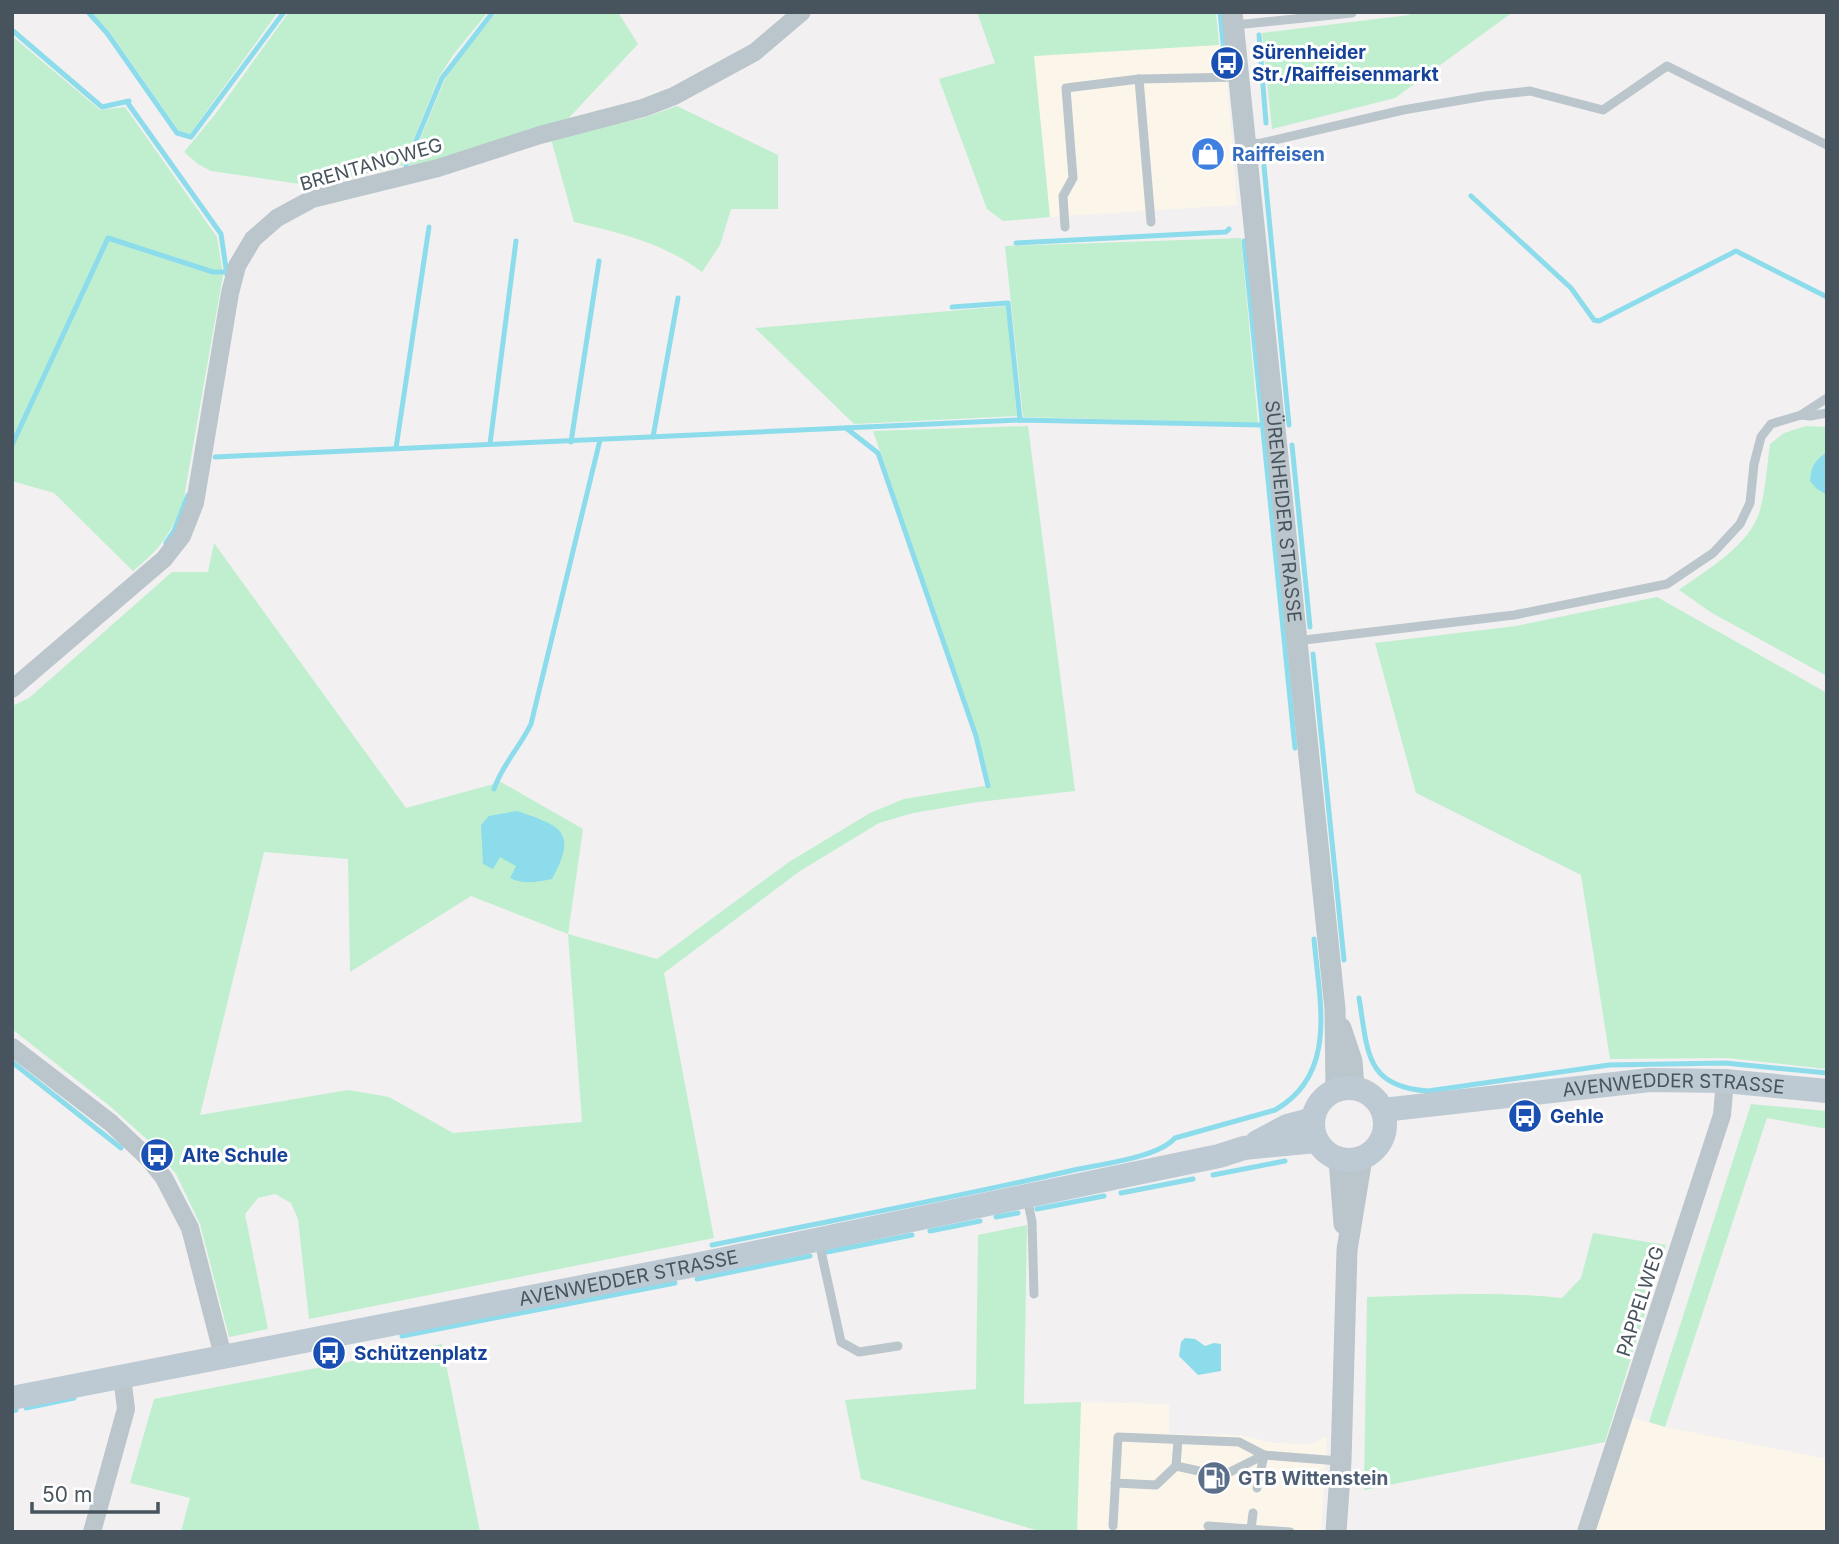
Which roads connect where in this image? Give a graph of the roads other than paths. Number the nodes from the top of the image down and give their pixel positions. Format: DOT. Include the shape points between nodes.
graph roads {
  1 [pos="802,12"];
  2 [pos="1352,13"];
  3 [pos="1232,19"];
  4 [pos="1238,77"];
  5 [pos="1139,79"];
  6 [pos="1245,144"];
  7 [pos="1827,145"];
  8 [pos="1151,222"];
  9 [pos="1065,227"];
  10 [pos="1827,398"];
  11 [pos="1827,414"];
  12 [pos="1801,415"];
  13 [pos="1295,641"];
  14 [pos="12,689"];
  15 [pos="12,1047"];
  16 [pos="1725,1081"];
  17 [pos="1345,1089"];
  18 [pos="1827,1091"];
  19 [pos="1384,1120"];
  20 [pos="1315,1130"];
  21 [pos="1350,1159"];
  22 [pos="1026,1196"];
  23 [pos="819,1239"];
  24 [pos="1034,1294"];
  25 [pos="898,1346"];
  26 [pos="223,1356"];
  27 [pos="121,1376"];
  28 [pos="12,1398"];
  29 [pos="1178,1440"];
  30 [pos="1264,1455"];
  31 [pos="1341,1461"];
  32 [pos="1176,1466"];
  33 [pos="1199,1471"];
  34 [pos="1230,1472"];
  35 [pos="1115,1483"];
  36 [pos="1257,1488"];
  37 [pos="1253,1513"];
  38 [pos="1113,1526"];
  39 [pos="1208,1526"];
  40 [pos="1251,1529"];
  41 [pos="92,1532"];
  42 [pos="1290,1532"];
  43 [pos="1336,1532"];
  44 [pos="1587,1532"];
  1 -- 14 [label="street, BRENTANOWEG" via="755,52 674,96 438,168 312,199 277,218 253,239 237,266 195,503 182,536 164,559"];
  2 -- 3 [label="lane"];
  3 -- 4 [label="street, SÜRENHEIDER STRASSE"];
  4 -- 5 [label="lane"];
  4 -- 6 [label="street, SÜRENHEIDER STRASSE"];
  5 -- 8 [label="lane"];
  5 -- 9 [label="lane" via="1066,88 1073,178 1063,196"];
  6 -- 7 [label="lane" via="1262,144 1403,110 1530,91 1603,110 1667,66"];
  6 -- 13 [label="street, SÜRENHEIDER STRASSE"];
  10 -- 12 [label="lane"];
  11 -- 12 [label="lane"];
  12 -- 13 [label="lane" via="1771,424 1761,437 1750,503 1740,524 1713,553 1667,584 1514,615"];
  13 -- 17 [label="street, SÜRENHEIDER STRASSE" via="1335,1009 1352,1060"];
  15 -- 26 [label="street" via="111,1122 164,1178 190,1228"];
  16 -- 18 [label="main road, AVENWEDDER STRASSE"];
  16 -- 19 [label="main road, AVENWEDDER STRASSE" via="1650,1080 1566,1088"];
  16 -- 44 [label="street, PAPPELWEG" via="1722,1115"];
  17 -- 19 [label="main road" via="1366,1092 1376,1100"];
  17 -- 20 [label="main road" via="1325,1097 1317,1107"];
  19 -- 21 [label="main road" via="1381,1143 1373,1152"];
  20 -- 21 [label="main road" via="1326,1153"];
  20 -- 22 [label="main road, AVENWEDDER STRASSE"];
  21 -- 31 [label="street"];
  22 -- 23 [label="main road, AVENWEDDER STRASSE"];
  22 -- 24 [label="lane" via="1032,1222"];
  23 -- 25 [label="lane" via="841,1342 859,1352"];
  23 -- 26 [label="main road, AVENWEDDER STRASSE"];
  26 -- 27 [label="main road, AVENWEDDER STRASSE"];
  27 -- 28 [label="main road, AVENWEDDER STRASSE"];
  27 -- 41 [label="street" via="127,1409"];
  29 -- 30 [label="lane" via="1238,1442"];
  29 -- 32 [label="lane"];
  29 -- 35 [label="lane" via="1118,1437"];
  30 -- 31 [label="lane"];
  30 -- 34 [label="lane"];
  30 -- 36 [label="lane"];
  31 -- 43 [label="street"];
  32 -- 33 [label="lane"];
  32 -- 35 [label="lane" via="1156,1485"];
  35 -- 38 [label="lane"];
  37 -- 40 [label="lane"];
  39 -- 40 [label="lane"];
  40 -- 42 [label="lane"];
}
